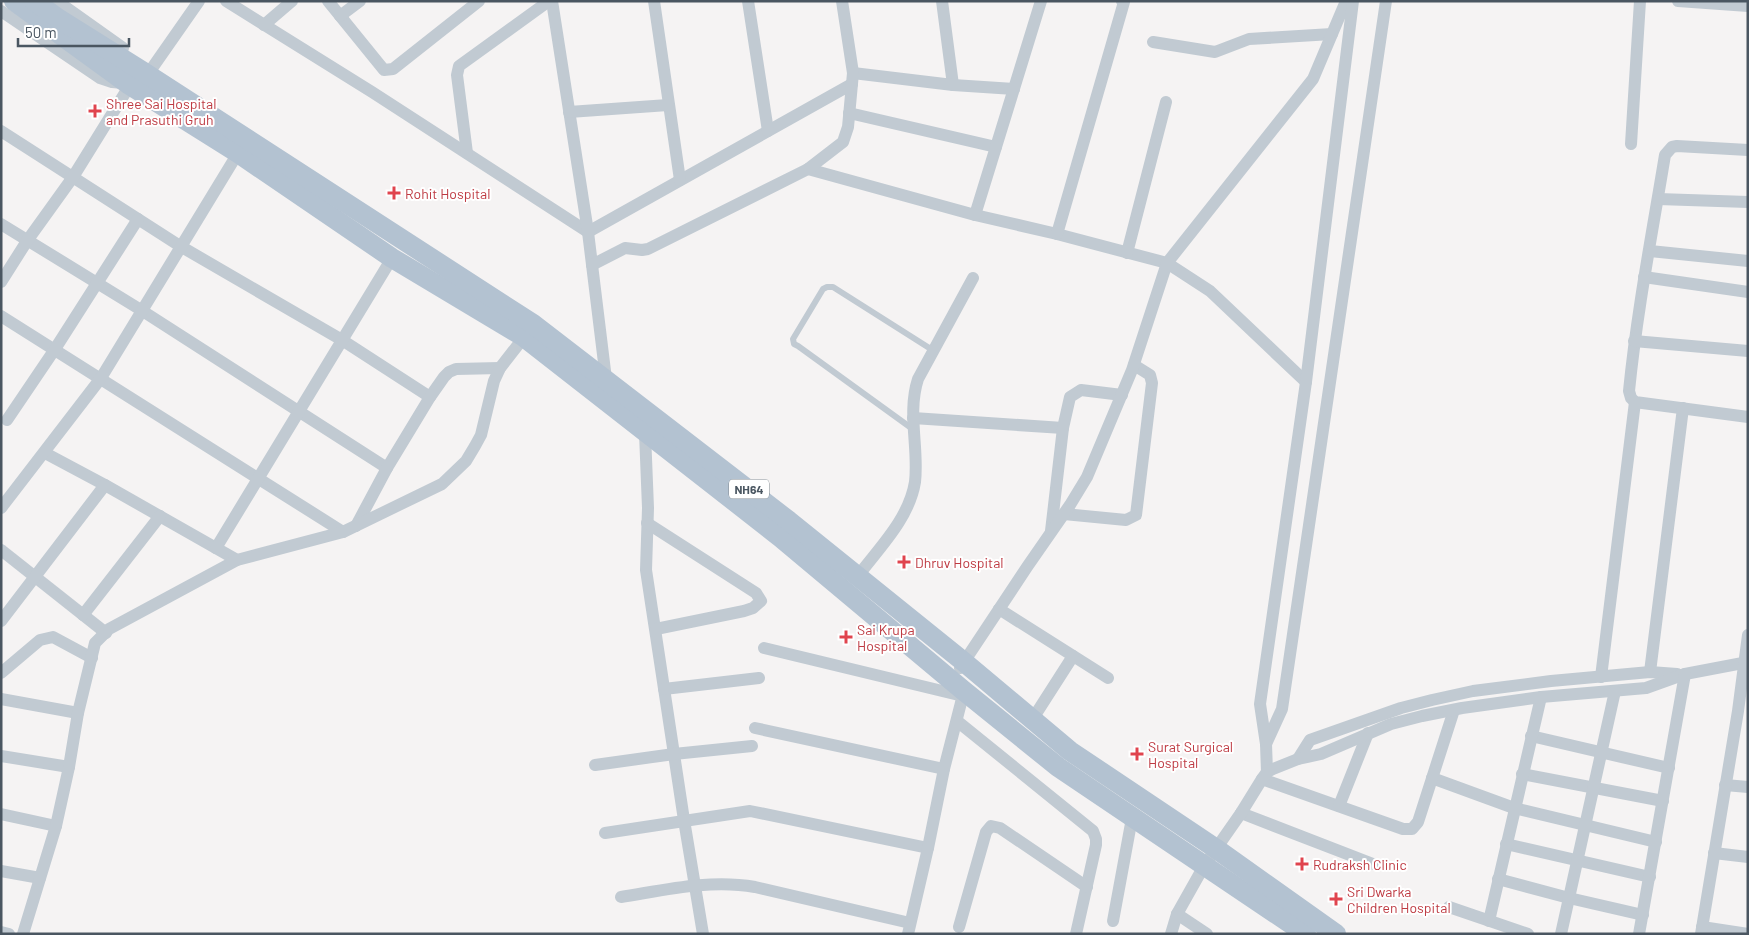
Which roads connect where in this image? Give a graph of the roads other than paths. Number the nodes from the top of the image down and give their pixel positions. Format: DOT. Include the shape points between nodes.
graph roads {
  1 [pos="14,1"];
  2 [pos="34,1"];
  3 [pos="199,1"];
  4 [pos="226,1"];
  5 [pos="292,1"];
  6 [pos="328,1"];
  7 [pos="360,1"];
  8 [pos="479,1"];
  9 [pos="550,1"];
  10 [pos="654,1"];
  11 [pos="748,1"];
  12 [pos="842,1"];
  13 [pos="942,1"];
  14 [pos="1041,1"];
  15 [pos="1122,1"];
  16 [pos="1346,1"];
  17 [pos="1353,1"];
  18 [pos="1386,1"];
  19 [pos="1640,1"];
  20 [pos="1678,1"];
  21 [pos="1748,6"];
  22 [pos="1,11"];
  23 [pos="340,16"];
  24 [pos="57,17"];
  25 [pos="264,25"];
  26 [pos="1332,34"];
  27 [pos="1152,42"];
  28 [pos="137,78"];
  29 [pos="852,79"];
  30 [pos="953,85"];
  31 [pos="1014,89"];
  32 [pos="1166,102"];
  33 [pos="668,105"];
  34 [pos="569,112"];
  35 [pos="849,113"];
  36 [pos="1,131"];
  37 [pos="768,131"];
  38 [pos="1631,144"];
  39 [pos="996,148"];
  40 [pos="1748,150"];
  41 [pos="238,153"];
  42 [pos="467,153"];
  43 [pos="808,169"];
  44 [pos="73,177"];
  45 [pos="680,180"];
  46 [pos="1658,199"];
  47 [pos="1748,202"];
  48 [pos="975,215"];
  49 [pos="138,219"];
  50 [pos="1,224"];
  51 [pos="588,232"];
  52 [pos="1057,234"];
  53 [pos="27,241"];
  54 [pos="180,246"];
  55 [pos="1650,250"];
  56 [pos="1127,253"];
  57 [pos="392,258"];
  58 [pos="1748,261"];
  59 [pos="1167,263"];
  60 [pos="592,265"];
  61 [pos="1644,277"];
  62 [pos="973,278"];
  63 [pos="1,282"];
  64 [pos="97,284"];
  65 [pos="1748,292"];
  66 [pos="141,310"];
  67 [pos="1,316"];
  68 [pos="529,331"];
  69 [pos="342,340"];
  70 [pos="1634,341"];
  71 [pos="55,349"];
  72 [pos="934,351"];
  73 [pos="1748,351"];
  74 [pos="1134,365"];
  75 [pos="500,368"];
  76 [pos="101,378"];
  77 [pos="606,379"];
  78 [pos="1306,382"];
  79 [pos="1122,395"];
  80 [pos="430,397"];
  81 [pos="1636,402"];
  82 [pos="1683,408"];
  83 [pos="299,412"];
  84 [pos="1748,417"];
  85 [pos="7,420"];
  86 [pos="913,424"];
  87 [pos="1063,428"];
  88 [pos="645,432"];
  89 [pos="45,453"];
  90 [pos="388,468"];
  91 [pos="258,478"];
  92 [pos="105,485"];
  93 [pos="1,508"];
  94 [pos="1064,514"];
  95 [pos="160,516"];
  96 [pos="648,523"];
  97 [pos="356,526"];
  98 [pos="343,532"];
  99 [pos="1051,532"];
  100 [pos="216,548"];
  101 [pos="1,550"];
  102 [pos="237,560"];
  103 [pos="858,576"];
  104 [pos="35,577"];
  105 [pos="999,609"];
  106 [pos="83,615"];
  107 [pos="1,621"];
  108 [pos="656,630"];
  109 [pos="106,633"];
  110 [pos="1748,635"];
  111 [pos="764,648"];
  112 [pos="1073,656"];
  113 [pos="92,658"];
  114 [pos="964,662"];
  115 [pos="1746,663"];
  116 [pos="1650,672"];
  117 [pos="1,674"];
  118 [pos="1685,674"];
  119 [pos="1601,677"];
  120 [pos="758,678"];
  121 [pos="1108,678"];
  122 [pos="664,689"];
  123 [pos="959,689"];
  124 [pos="1615,691"];
  125 [pos="1541,698"];
  126 [pos="1,699"];
  127 [pos="1454,710"];
  128 [pos="1743,711"];
  129 [pos="78,713"];
  130 [pos="1032,720"];
  131 [pos="957,721"];
  132 [pos="755,728"];
  133 [pos="1368,733"];
  134 [pos="1531,736"];
  135 [pos="1266,744"];
  136 [pos="752,746"];
  137 [pos="1600,751"];
  138 [pos="674,754"];
  139 [pos="1,756"];
  140 [pos="1298,760"];
  141 [pos="594,765"];
  142 [pos="69,767"];
  143 [pos="1669,768"];
  144 [pos="944,769"];
  145 [pos="1522,774"];
  146 [pos="1265,776"];
  147 [pos="1432,778"];
  148 [pos="1725,785"];
  149 [pos="1748,787"];
  150 [pos="1593,788"];
  151 [pos="1663,801"];
  152 [pos="1339,806"];
  153 [pos="1514,808"];
  154 [pos="1241,813"];
  155 [pos="1,814"];
  156 [pos="1132,818"];
  157 [pos="684,820"];
  158 [pos="1584,825"];
  159 [pos="56,826"];
  160 [pos="605,833"];
  161 [pos="1656,842"];
  162 [pos="1506,844"];
  163 [pos="928,848"];
  164 [pos="1216,848"];
  165 [pos="1714,853"];
  166 [pos="1748,857"];
  167 [pos="1577,860"];
  168 [pos="1372,864"];
  169 [pos="1204,866"];
  170 [pos="1,871"];
  171 [pos="1650,877"];
  172 [pos="40,878"];
  173 [pos="1498,879"];
  174 [pos="696,884"];
  175 [pos="1087,887"];
  176 [pos="621,897"];
  177 [pos="1569,898"];
  178 [pos="1449,907"];
  179 [pos="1177,914"];
  180 [pos="1643,914"];
  181 [pos="1114,921"];
  182 [pos="1489,921"];
  183 [pos="959,927"];
  184 [pos="909,928"];
  185 [pos="1702,930"];
  186 [pos="1,932"];
  187 [pos="1336,932"];
  188 [pos="9,934"];
  189 [pos="23,934"];
  190 [pos="703,934"];
  191 [pos="1076,934"];
  192 [pos="1171,934"];
  193 [pos="1207,934"];
  194 [pos="1306,934"];
  195 [pos="1528,934"];
  196 [pos="1562,934"];
  197 [pos="1639,934"];
  198 [pos="1748,934"];
  1 -- 24 [label="main road, NH64"];
  2 -- 24 [label="main road, NH64"];
  3 -- 28 [label="street"];
  4 -- 25 [label="street"];
  5 -- 25 [label="street"];
  6 -- 23 [label="street"];
  7 -- 23 [label="street"];
  8 -- 23 [label="street" via="390,70 384,70"];
  9 -- 34 [label="street"];
  9 -- 42 [label="street" via="459,66 457,75"];
  10 -- 33 [label="street"];
  11 -- 37 [label="street"];
  12 -- 29 [label="street"];
  13 -- 30 [label="street"];
  14 -- 31 [label="street"];
  15 -- 52 [label="street"];
  16 -- 26 [label="street"];
  17 -- 78 [label="street"];
  18 -- 135 [label="street" via="1282,709"];
  19 -- 38 [label="street"];
  20 -- 21 [label="street"];
  22 -- 28 [label="street" via="100,78 112,82"];
  24 -- 28 [label="main road, NH64"];
  25 -- 42 [label="street"];
  26 -- 27 [label="street" via="1249,39 1215,52"];
  26 -- 59 [label="street" via="1313,79"];
  28 -- 41 [label="main road, NH64"];
  28 -- 44 [label="street"];
  28 -- 68 [label="main road, NH64"];
  29 -- 30 [label="street"];
  29 -- 35 [label="street"];
  29 -- 37 [label="street"];
  30 -- 31 [label="street"];
  31 -- 39 [label="street"];
  32 -- 56 [label="street"];
  33 -- 34 [label="street"];
  33 -- 45 [label="street"];
  34 -- 51 [label="street"];
  35 -- 39 [label="street"];
  35 -- 43 [label="street" via="843,142"];
  36 -- 44 [label="street"];
  37 -- 45 [label="street"];
  39 -- 48 [label="street"];
  40 -- 46 [label="street" via="1672,147 1665,155"];
  41 -- 54 [label="street"];
  41 -- 57 [label="main road, NH64"];
  42 -- 51 [label="street"];
  43 -- 48 [label="street"];
  43 -- 60 [label="street" via="648,249 625,248"];
  44 -- 49 [label="street"];
  44 -- 53 [label="street"];
  45 -- 51 [label="street"];
  46 -- 47 [label="street"];
  46 -- 55 [label="street"];
  48 -- 52 [label="street"];
  49 -- 54 [label="street"];
  49 -- 64 [label="street"];
  50 -- 53 [label="street"];
  51 -- 60 [label="street"];
  52 -- 56 [label="street"];
  53 -- 63 [label="street"];
  53 -- 64 [label="street"];
  54 -- 66 [label="street"];
  54 -- 69 [label="street"];
  55 -- 58 [label="street"];
  55 -- 61 [label="street"];
  56 -- 59 [label="street"];
  57 -- 68 [label="main road, NH64"];
  57 -- 69 [label="street"];
  59 -- 74 [label="street"];
  59 -- 78 [label="street" via="1210,291"];
  60 -- 77 [label="street"];
  61 -- 65 [label="street"];
  61 -- 70 [label="street"];
  62 -- 72 [label="street"];
  64 -- 66 [label="street"];
  64 -- 71 [label="street"];
  66 -- 76 [label="street"];
  66 -- 83 [label="street"];
  67 -- 71 [label="street"];
  68 -- 75 [label="street"];
  68 -- 77 [label="main road, NH64"];
  68 -- 88 [label="main road, NH64"];
  69 -- 80 [label="street"];
  69 -- 83 [label="street"];
  70 -- 73 [label="street"];
  70 -- 81 [label="street" via="1629,391"];
  71 -- 76 [label="street"];
  71 -- 85 [label="street"];
  72 -- 86 [label="street" via="915,388"];
  72 -- 86 [label="lane" via="832,287 823,289 793,339 794,344"];
  74 -- 79 [label="street"];
  74 -- 94 [label="street" via="1150,375 1152,383 1136,515 1126,520"];
  75 -- 80 [label="street" via="456,369 449,372"];
  75 -- 97 [label="street" via="481,435 466,461 442,484"];
  76 -- 89 [label="street"];
  76 -- 91 [label="street"];
  77 -- 103 [label="main road, NH64"];
  78 -- 135 [label="street" via="1260,704"];
  79 -- 87 [label="street" via="1081,390 1070,397"];
  79 -- 94 [label="street" via="1087,477"];
  80 -- 90 [label="street"];
  81 -- 82 [label="street"];
  81 -- 119 [label="street"];
  82 -- 84 [label="street"];
  82 -- 116 [label="street"];
  83 -- 90 [label="street"];
  83 -- 91 [label="street"];
  86 -- 87 [label="street"];
  86 -- 103 [label="street" via="915,481 908,508"];
  87 -- 99 [label="street"];
  88 -- 96 [label="street"];
  88 -- 123 [label="main road, NH64" via="780,537"];
  89 -- 92 [label="street"];
  89 -- 93 [label="street"];
  90 -- 97 [label="street"];
  91 -- 98 [label="street"];
  91 -- 100 [label="street"];
  92 -- 95 [label="street"];
  92 -- 104 [label="street"];
  94 -- 99 [label="street"];
  95 -- 100 [label="street"];
  95 -- 106 [label="street"];
  96 -- 108 [label="street" via="646,570"];
  96 -- 108 [label="street" via="756,593 761,601 744,611"];
  97 -- 98 [label="street"];
  98 -- 102 [label="street"];
  99 -- 105 [label="street"];
  100 -- 102 [label="street"];
  101 -- 104 [label="street"];
  102 -- 109 [label="street"];
  103 -- 114 [label="main road, NH64"];
  104 -- 106 [label="street"];
  104 -- 107 [label="street"];
  105 -- 112 [label="street"];
  105 -- 114 [label="street"];
  106 -- 109 [label="street"];
  108 -- 122 [label="street"];
  109 -- 113 [label="street" via="95,643"];
  110 -- 115 [label="street"];
  111 -- 123 [label="street"];
  112 -- 121 [label="street"];
  112 -- 130 [label="street"];
  113 -- 117 [label="street" via="53,637 46,637"];
  113 -- 129 [label="street"];
  114 -- 123 [label="street"];
  114 -- 130 [label="main road, NH64"];
  115 -- 118 [label="street"];
  115 -- 128 [label="street"];
  116 -- 118 [label="street"];
  116 -- 119 [label="street"];
  118 -- 124 [label="street" via="1646,688"];
  118 -- 143 [label="street"];
  119 -- 140 [label="street" via="1473,692 1402,708 1310,740"];
  120 -- 122 [label="street"];
  122 -- 138 [label="street"];
  123 -- 131 [label="street"];
  123 -- 156 [label="main road, NH64" via="1058,767"];
  124 -- 125 [label="street"];
  124 -- 137 [label="street"];
  125 -- 127 [label="street"];
  125 -- 134 [label="street"];
  126 -- 129 [label="street"];
  127 -- 133 [label="street" via="1391,724"];
  127 -- 147 [label="street"];
  128 -- 148 [label="street"];
  129 -- 142 [label="street"];
  130 -- 164 [label="main road, NH64" via="1070,752"];
  131 -- 144 [label="street"];
  131 -- 175 [label="street" via="1092,831 1096,844"];
  132 -- 144 [label="street"];
  133 -- 140 [label="street" via="1321,754"];
  133 -- 152 [label="street"];
  134 -- 137 [label="street"];
  134 -- 145 [label="street"];
  135 -- 146 [label="street"];
  136 -- 138 [label="street"];
  137 -- 143 [label="street"];
  137 -- 150 [label="street"];
  138 -- 141 [label="street"];
  138 -- 157 [label="street"];
  139 -- 142 [label="street"];
  140 -- 146 [label="street"];
  142 -- 159 [label="street"];
  143 -- 151 [label="street"];
  144 -- 163 [label="street"];
  145 -- 150 [label="street"];
  145 -- 153 [label="street"];
  146 -- 152 [label="street"];
  146 -- 154 [label="street"];
  147 -- 152 [label="street" via="1418,822 1408,830"];
  147 -- 153 [label="street"];
  148 -- 149 [label="street"];
  148 -- 165 [label="street"];
  150 -- 151 [label="street"];
  150 -- 158 [label="street"];
  151 -- 161 [label="street"];
  153 -- 158 [label="street"];
  153 -- 162 [label="street"];
  154 -- 164 [label="street"];
  154 -- 168 [label="street"];
  155 -- 159 [label="street"];
  156 -- 169 [label="main road, NH64"];
  156 -- 181 [label="street"];
  157 -- 160 [label="street"];
  157 -- 163 [label="street" via="750,811"];
  157 -- 174 [label="street"];
  158 -- 161 [label="street"];
  158 -- 167 [label="street"];
  159 -- 172 [label="street"];
  161 -- 171 [label="street"];
  162 -- 167 [label="street"];
  162 -- 173 [label="street"];
  163 -- 184 [label="street"];
  164 -- 169 [label="street"];
  164 -- 187 [label="main road, NH64"];
  165 -- 166 [label="street"];
  165 -- 185 [label="street"];
  167 -- 171 [label="street"];
  167 -- 177 [label="street"];
  169 -- 179 [label="street"];
  169 -- 194 [label="main road, NH64"];
  170 -- 172 [label="street"];
  171 -- 180 [label="street"];
  172 -- 189 [label="street"];
  173 -- 177 [label="street"];
  173 -- 182 [label="street"];
  174 -- 176 [label="street"];
  174 -- 184 [label="street" via="755,887"];
  174 -- 190 [label="street"];
  175 -- 183 [label="street" via="1000,828 991,826 986,832"];
  175 -- 191 [label="street"];
  177 -- 180 [label="street"];
  177 -- 196 [label="street"];
  178 -- 182 [label="street"];
  179 -- 192 [label="street"];
  179 -- 193 [label="street"];
  180 -- 197 [label="street"];
  182 -- 195 [label="street"];
  185 -- 198 [label="street"];
  186 -- 188 [label="street"];
}
